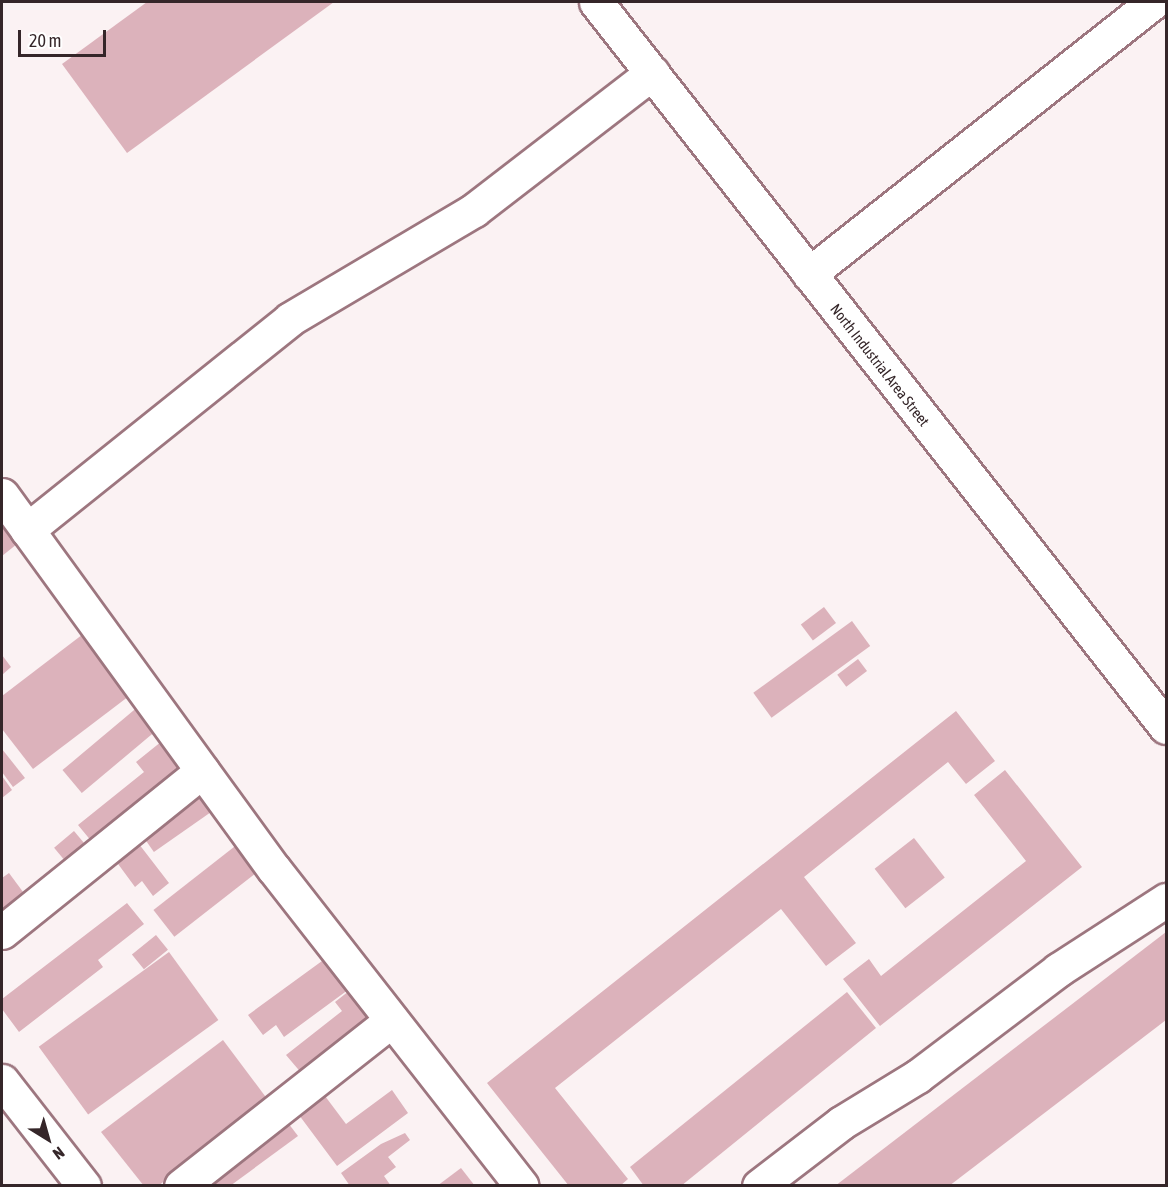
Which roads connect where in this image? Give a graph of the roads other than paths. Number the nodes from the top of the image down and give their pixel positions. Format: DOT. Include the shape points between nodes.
graph roads {
  1 [pos="596,2"];
  2 [pos="1154,2"];
  3 [pos="651,73"];
  4 [pos="809,274"];
  5 [pos="2,495"];
  6 [pos="27,530"];
  7 [pos="1167,727"];
  8 [pos="202,771"];
  9 [pos="1167,900"];
  10 [pos="2,932"];
  11 [pos="392,1020"];
  12 [pos="2,1081"];
  13 [pos="84,1185"];
  14 [pos="181,1185"];
  15 [pos="522,1185"];
  16 [pos="759,1185"];
  1 -- 3 [label="street, North Industrial Area Street"];
  2 -- 4 [label="street"];
  3 -- 4 [label="street, North Industrial Area Street"];
  3 -- 6 [label="street" via="474,210 290,320"];
  4 -- 7 [label="street, North Industrial Area Street"];
  5 -- 6 [label="street"];
  6 -- 8 [label="street"];
  8 -- 10 [label="street"];
  8 -- 11 [label="street"];
  9 -- 16 [label="street" via="1058,970 918,1076 841,1124"];
  11 -- 14 [label="street"];
  11 -- 15 [label="street"];
  12 -- 13 [label="street"];
}
